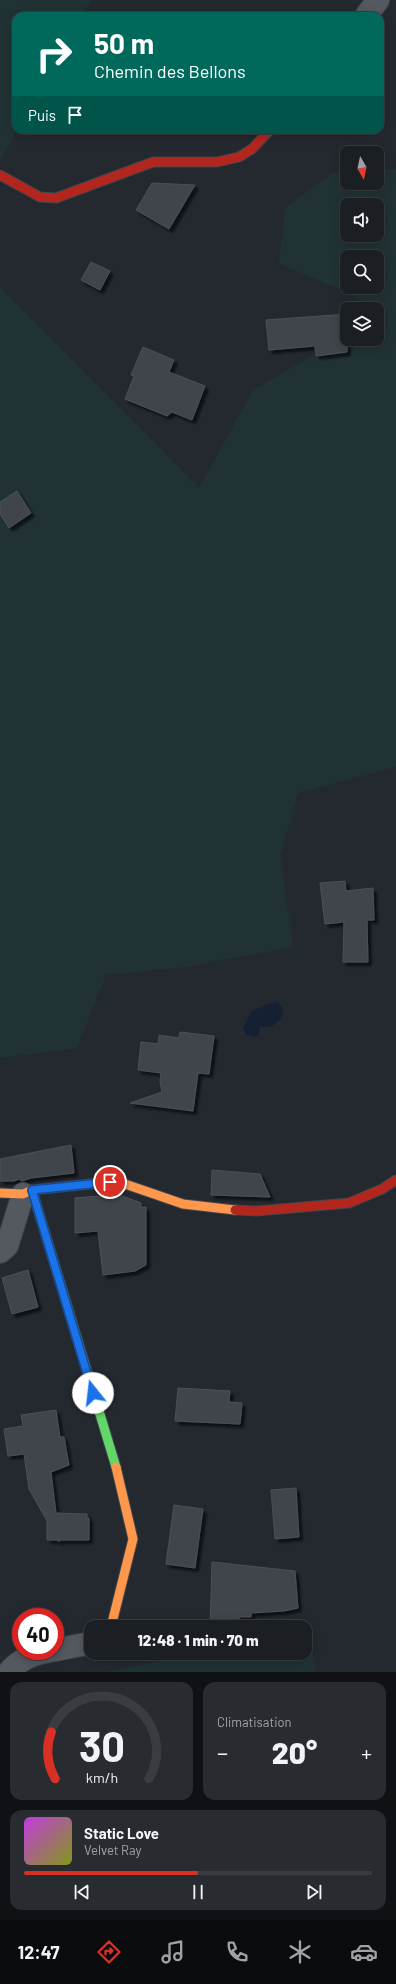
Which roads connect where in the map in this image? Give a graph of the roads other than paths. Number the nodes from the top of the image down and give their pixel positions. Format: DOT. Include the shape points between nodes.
graph roads {
  1 [pos="378,0"];
  2 [pos="369,12"];
  3 [pos="266,134"];
  4 [pos="0,175"];
  5 [pos="396,1180"];
  6 [pos="27,1192"];
  7 [pos="0,1193"];
  8 [pos="0,1252"];
  9 [pos="113,1620"];
  10 [pos="84,1644"];
  11 [pos="64,1648"];
  12 [pos="22,1660"];
  13 [pos="9,1672"];
  1 -- 2 [label="street"];
  3 -- 4 [label="street" via="240,157 216,162 153,162 56,198 40,197"];
  5 -- 6 [label="street" via="349,1203 257,1211 184,1204 125,1184 110,1182"];
  6 -- 7 [label="street"];
  6 -- 8 [label="street" via="7,1246"];
  6 -- 9 [label="street" via="59,1274 131,1525 133,1539"];
  10 -- 11 [label="street"];
  12 -- 13 [label="street"];
}
